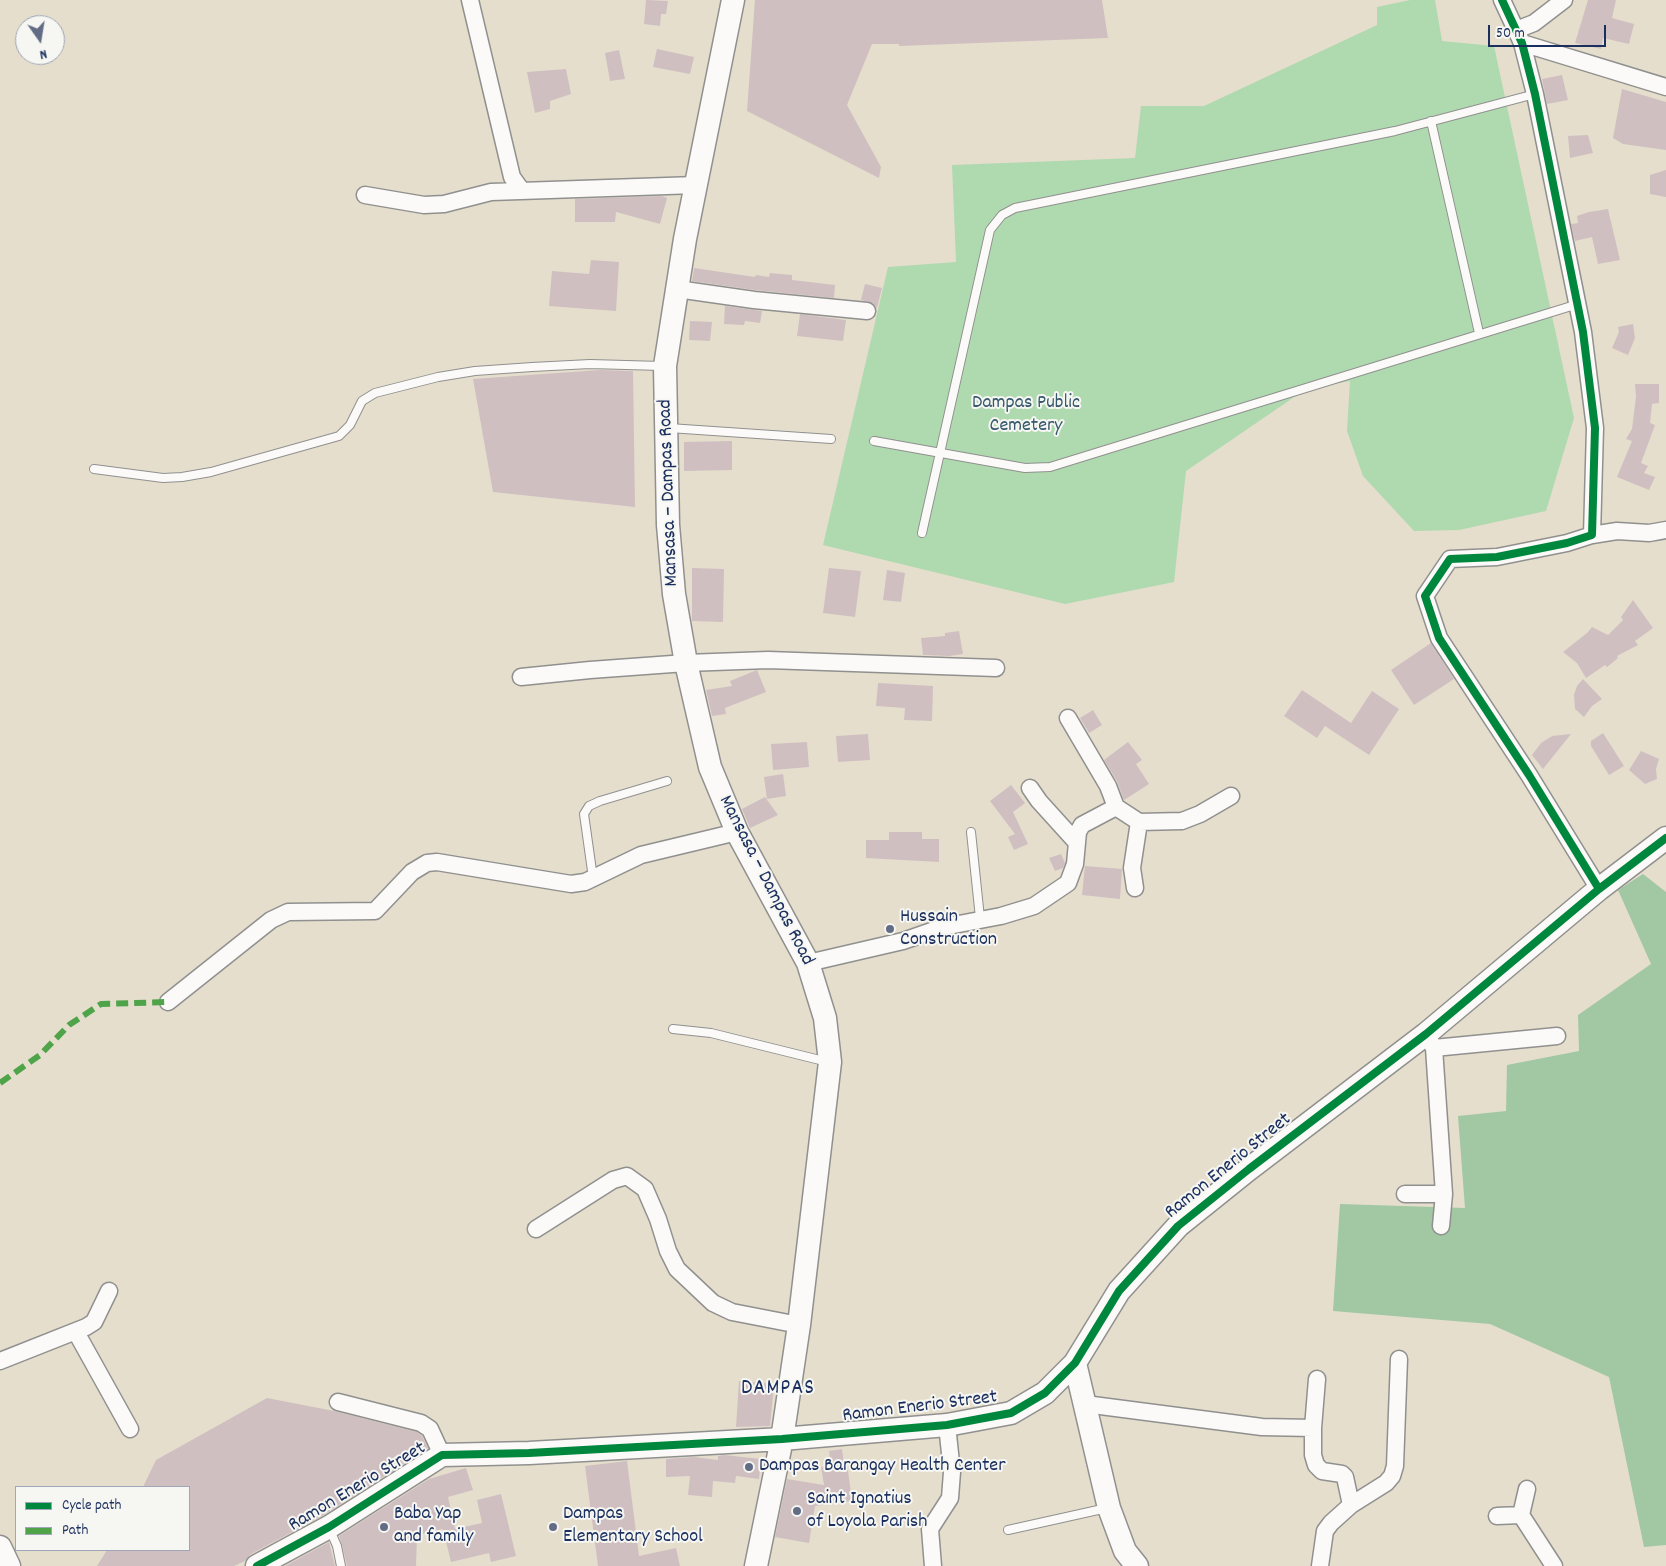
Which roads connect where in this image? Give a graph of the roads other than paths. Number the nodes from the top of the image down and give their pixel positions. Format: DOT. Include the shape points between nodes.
graph roads {
  1 [pos="470,0"];
  2 [pos="734,0"];
  3 [pos="1502,0"];
  4 [pos="1564,0"];
  5 [pos="1519,37"];
  6 [pos="1666,87"];
  7 [pos="1536,94"];
  8 [pos="1431,121"];
  9 [pos="696,184"];
  10 [pos="522,190"];
  11 [pos="365,195"];
  12 [pos="678,289"];
  13 [pos="1578,304"];
  14 [pos="867,312"];
  15 [pos="1479,333"];
  16 [pos="665,366"];
  17 [pos="666,428"];
  18 [pos="831,439"];
  19 [pos="874,442"];
  20 [pos="940,453"];
  21 [pos="94,469"];
  22 [pos="1666,530"];
  23 [pos="922,533"];
  24 [pos="1592,535"];
  25 [pos="686,663"];
  26 [pos="996,668"];
  27 [pos="521,677"];
  28 [pos="1068,718"];
  29 [pos="667,781"];
  30 [pos="1030,788"];
  31 [pos="1231,796"];
  32 [pos="1116,807"];
  33 [pos="1139,822"];
  34 [pos="737,832"];
  35 [pos="971,832"];
  36 [pos="1666,838"];
  37 [pos="1077,843"];
  38 [pos="593,878"];
  39 [pos="1135,888"];
  40 [pos="1599,889"];
  41 [pos="980,918"];
  42 [pos="808,963"];
  43 [pos="168,1002"];
  44 [pos="673,1029"];
  45 [pos="1556,1036"];
  46 [pos="1430,1041"];
  47 [pos="830,1062"];
  48 [pos="1405,1194"];
  49 [pos="1444,1194"];
  50 [pos="1441,1226"];
  51 [pos="536,1229"];
  52 [pos="108,1291"];
  53 [pos="799,1325"];
  54 [pos="76,1332"];
  55 [pos="1399,1359"];
  56 [pos="0,1361"];
  57 [pos="1074,1363"];
  58 [pos="1318,1379"];
  59 [pos="338,1402"];
  60 [pos="1085,1404"];
  61 [pos="947,1425"];
  62 [pos="1313,1428"];
  63 [pos="130,1430"];
  64 [pos="782,1439"];
  65 [pos="442,1455"];
  66 [pos="1526,1490"];
  67 [pos="1351,1505"];
  68 [pos="1109,1508"];
  69 [pos="1521,1515"];
  70 [pos="1497,1516"];
  71 [pos="329,1527"];
  72 [pos="1008,1530"];
  73 [pos="0,1547"];
  74 [pos="9,1566"];
  75 [pos="257,1566"];
  76 [pos="341,1566"];
  77 [pos="756,1566"];
  78 [pos="933,1566"];
  79 [pos="1137,1566"];
  80 [pos="1320,1566"];
  81 [pos="1554,1566"];
  1 -- 10 [label="street" via="512,177"];
  2 -- 9 [label="street, Mansasa – Dampas Road"];
  3 -- 5 [label="street"];
  4 -- 5 [label="street"];
  5 -- 6 [label="street"];
  5 -- 7 [label="street"];
  7 -- 8 [label="lane"];
  7 -- 13 [label="street"];
  8 -- 15 [label="lane"];
  8 -- 20 [label="lane" via="1015,208 1002,215 990,230"];
  9 -- 10 [label="street"];
  9 -- 12 [label="street, Mansasa – Dampas Road"];
  10 -- 11 [label="street" via="491,192 444,204 424,205"];
  12 -- 14 [label="street"];
  12 -- 16 [label="street, Mansasa – Dampas Road"];
  13 -- 15 [label="lane"];
  13 -- 24 [label="street" via="1595,428"];
  15 -- 20 [label="lane" via="1050,467 1025,468"];
  16 -- 17 [label="street, Mansasa – Dampas Road"];
  16 -- 21 [label="lane" via="542,366 438,377 375,393 362,401 350,425 339,436 211,472 163,478"];
  17 -- 18 [label="lane"];
  17 -- 25 [label="street, Mansasa – Dampas Road" via="674,594"];
  19 -- 20 [label="lane"];
  20 -- 23 [label="lane"];
  22 -- 24 [label="street" via="1649,534 1617,531"];
  24 -- 40 [label="street" via="1497,557 1450,560 1425,596 1439,638"];
  25 -- 26 [label="street" via="768,660"];
  25 -- 27 [label="street"];
  25 -- 34 [label="street, Mansasa – Dampas Road" via="710,766"];
  28 -- 32 [label="street" via="1108,786"];
  29 -- 38 [label="lane" via="589,806 584,814"];
  30 -- 37 [label="street"];
  31 -- 33 [label="street" via="1182,821"];
  32 -- 33 [label="street"];
  32 -- 37 [label="street" via="1082,825"];
  33 -- 39 [label="street" via="1132,868"];
  34 -- 38 [label="street" via="642,855"];
  34 -- 42 [label="street, Mansasa – Dampas Road"];
  35 -- 41 [label="lane"];
  36 -- 40 [label="street, Ramon Enerio Street"];
  37 -- 41 [label="street" via="1075,864 1068,883 1034,906 1001,916"];
  38 -- 43 [label="street" via="571,884 428,863 412,872 375,911 288,912 271,920"];
  40 -- 46 [label="street, Ramon Enerio Street"];
  41 -- 42 [label="street" via="904,941"];
  42 -- 47 [label="street, Mansasa – Dampas Road" via="825,1018"];
  44 -- 47 [label="lane" via="711,1033"];
  45 -- 46 [label="street"];
  46 -- 49 [label="street"];
  46 -- 57 [label="street, Ramon Enerio Street" via="1250,1169 1178,1226 1119,1291"];
  47 -- 53 [label="street, Mansasa – Dampas Road"];
  48 -- 49 [label="street"];
  49 -- 50 [label="street"];
  51 -- 53 [label="street" via="613,1180 627,1176 645,1189 677,1269 714,1304 732,1312"];
  52 -- 54 [label="street" via="94,1322"];
  53 -- 64 [label="street, Mansasa – Dampas Road"];
  54 -- 56 [label="street"];
  54 -- 63 [label="street"];
  55 -- 67 [label="street" via="1392,1476"];
  57 -- 60 [label="street"];
  57 -- 61 [label="street, Ramon Enerio Street" via="1045,1393 1011,1413"];
  58 -- 62 [label="street"];
  59 -- 65 [label="street" via="421,1423 430,1429"];
  60 -- 62 [label="street" via="1262,1428"];
  60 -- 68 [label="street"];
  61 -- 64 [label="street, Ramon Enerio Street"];
  61 -- 78 [label="street" via="952,1481 950,1498 930,1529"];
  62 -- 67 [label="street" via="1316,1465 1322,1471 1342,1474 1347,1482"];
  64 -- 65 [label="street, Ramon Enerio Street"];
  64 -- 77 [label="street, Mansasa – Dampas Road"];
  65 -- 71 [label="street, Ramon Enerio Street"];
  66 -- 69 [label="street"];
  67 -- 80 [label="street" via="1325,1531"];
  68 -- 72 [label="lane"];
  68 -- 79 [label="street" via="1125,1551"];
  69 -- 70 [label="street"];
  69 -- 81 [label="street"];
  71 -- 75 [label="street, Ramon Enerio Street"];
  71 -- 76 [label="lane"];
  73 -- 74 [label="street"];
}
